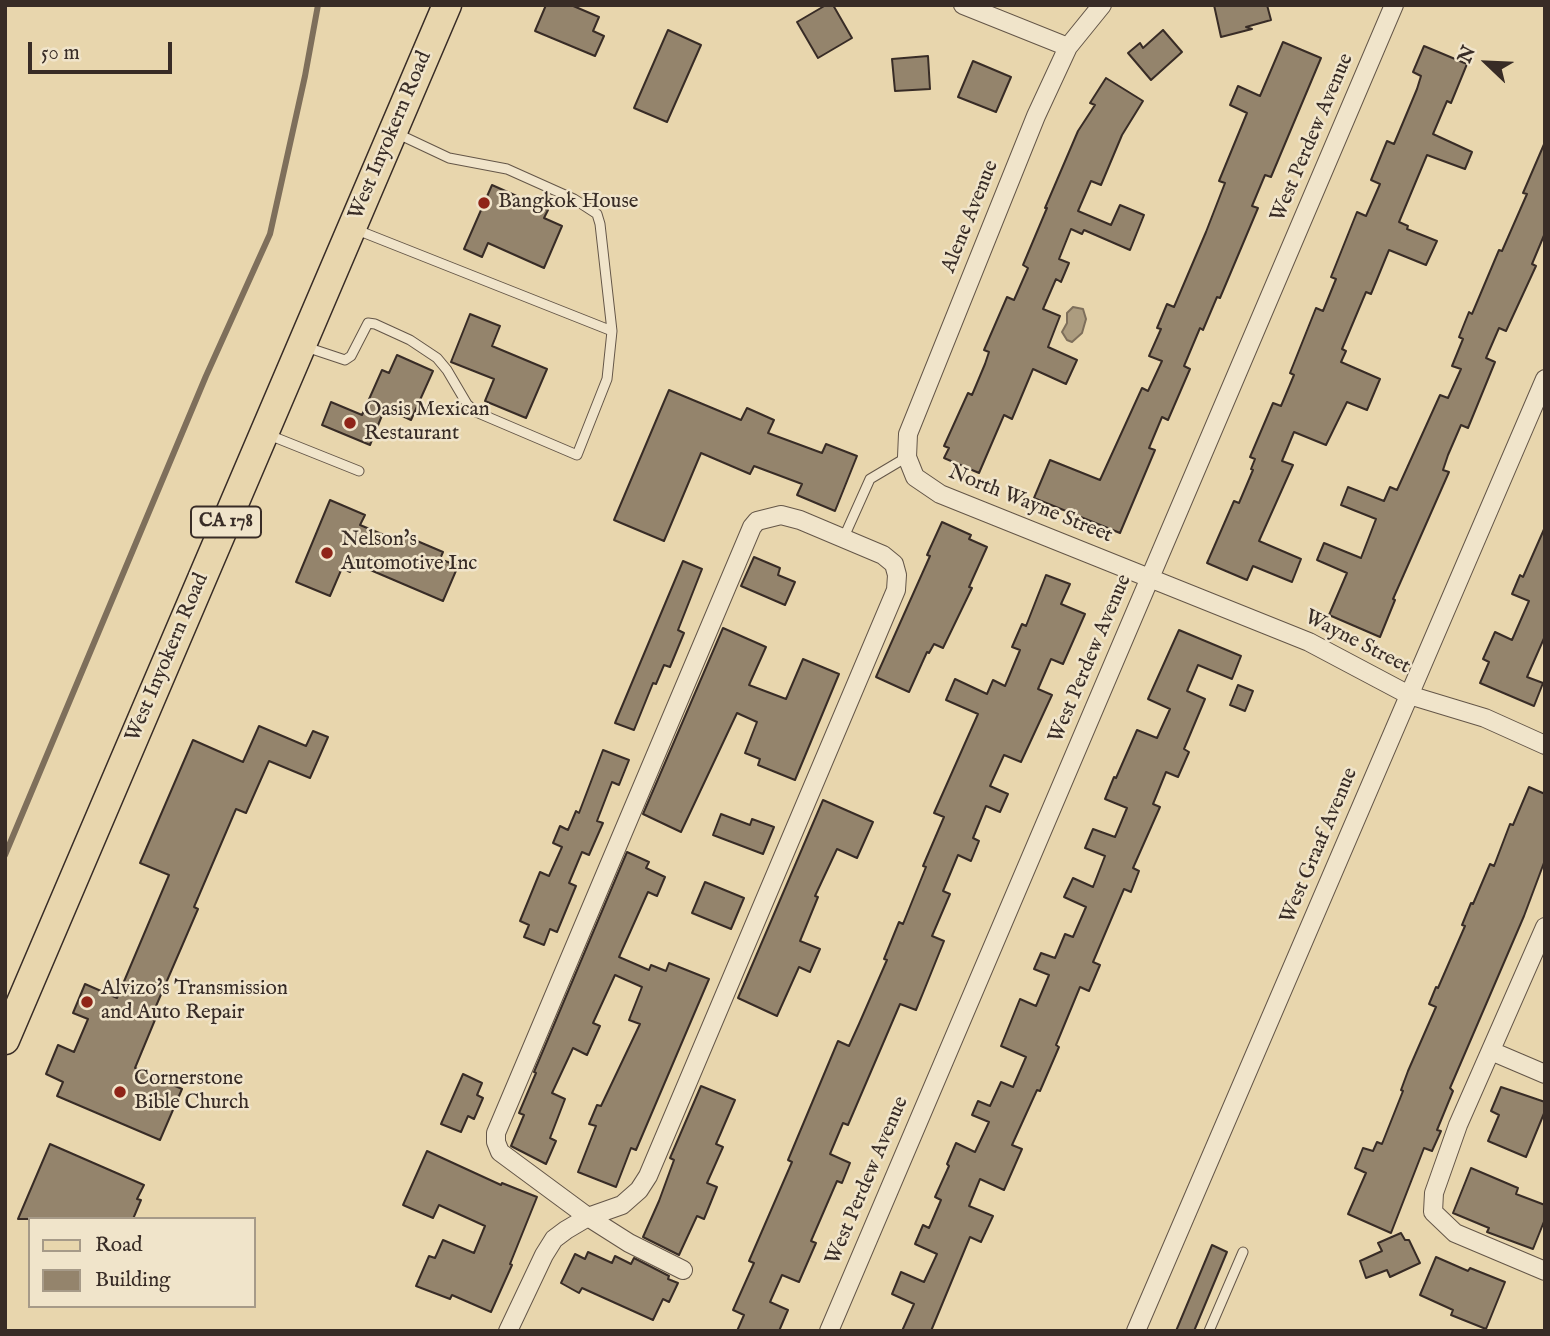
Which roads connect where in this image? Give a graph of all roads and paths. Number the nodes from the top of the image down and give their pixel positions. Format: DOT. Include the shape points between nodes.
graph roads {
  1 [pos="447,5"];
  2 [pos="963,5"];
  3 [pos="1102,5"];
  4 [pos="1394,5"];
  5 [pos="1068,47"];
  6 [pos="393,131"];
  7 [pos="351,228"];
  8 [pos="612,331"];
  9 [pos="301,345"];
  10 [pos="1545,379"];
  11 [pos="264,433"];
  12 [pos="907,457"];
  13 [pos="359,471"];
  14 [pos="844,537"];
  15 [pos="1150,579"];
  16 [pos="1409,695"];
  17 [pos="1545,745"];
  18 [pos="1545,927"];
  19 [pos="5,1040"];
  20 [pos="1491,1051"];
  21 [pos="1545,1074"];
  22 [pos="588,1217"];
  23 [pos="1243,1252"];
  24 [pos="683,1270"];
  25 [pos="1545,1271"];
  26 [pos="508,1331"];
  27 [pos="829,1331"];
  28 [pos="1136,1331"];
  29 [pos="1209,1331"];
  1 -- 6 [label="main road, West Inyokern Road / CA 178"];
  2 -- 5 [label="street"];
  3 -- 5 [label="street, Alene Avenue"];
  4 -- 15 [label="street, West Perdew Avenue"];
  5 -- 12 [label="street, Alene Avenue" via="908,434"];
  6 -- 7 [label="main road, West Inyokern Road / CA 178"];
  6 -- 8 [label="lane" via="449,158 507,169 597,214"];
  7 -- 8 [label="lane"];
  7 -- 9 [label="main road, West Inyokern Road / CA 178"];
  8 -- 9 [label="lane" via="607,379 577,455 476,412 437,358 375,324 368,323 345,359"];
  9 -- 11 [label="main road, West Inyokern Road / CA 178"];
  10 -- 16 [label="street, West Graaf Avenue"];
  11 -- 13 [label="lane"];
  11 -- 19 [label="main road, West Inyokern Road / CA 178"];
  12 -- 14 [label="lane" via="870,479"];
  12 -- 15 [label="street, North Wayne Street" via="915,477 940,494"];
  14 -- 22 [label="street" via="894,564 896,590 648,1176 622,1205"];
  14 -- 22 [label="street" via="781,515 752,527 499,1121 496,1142 500,1152"];
  15 -- 16 [label="street, Wayne Street" via="1309,642"];
  15 -- 27 [label="street, West Perdew Avenue"];
  16 -- 17 [label="street, Wayne Street" via="1485,718"];
  16 -- 28 [label="street, West Graaf Avenue"];
  18 -- 20 [label="street"];
  20 -- 21 [label="street"];
  20 -- 25 [label="street" via="1458,1125 1434,1194 1433,1212 1455,1233"];
  22 -- 24 [label="street"];
  22 -- 26 [label="street" via="554,1240"];
  23 -- 29 [label="lane"];
}
